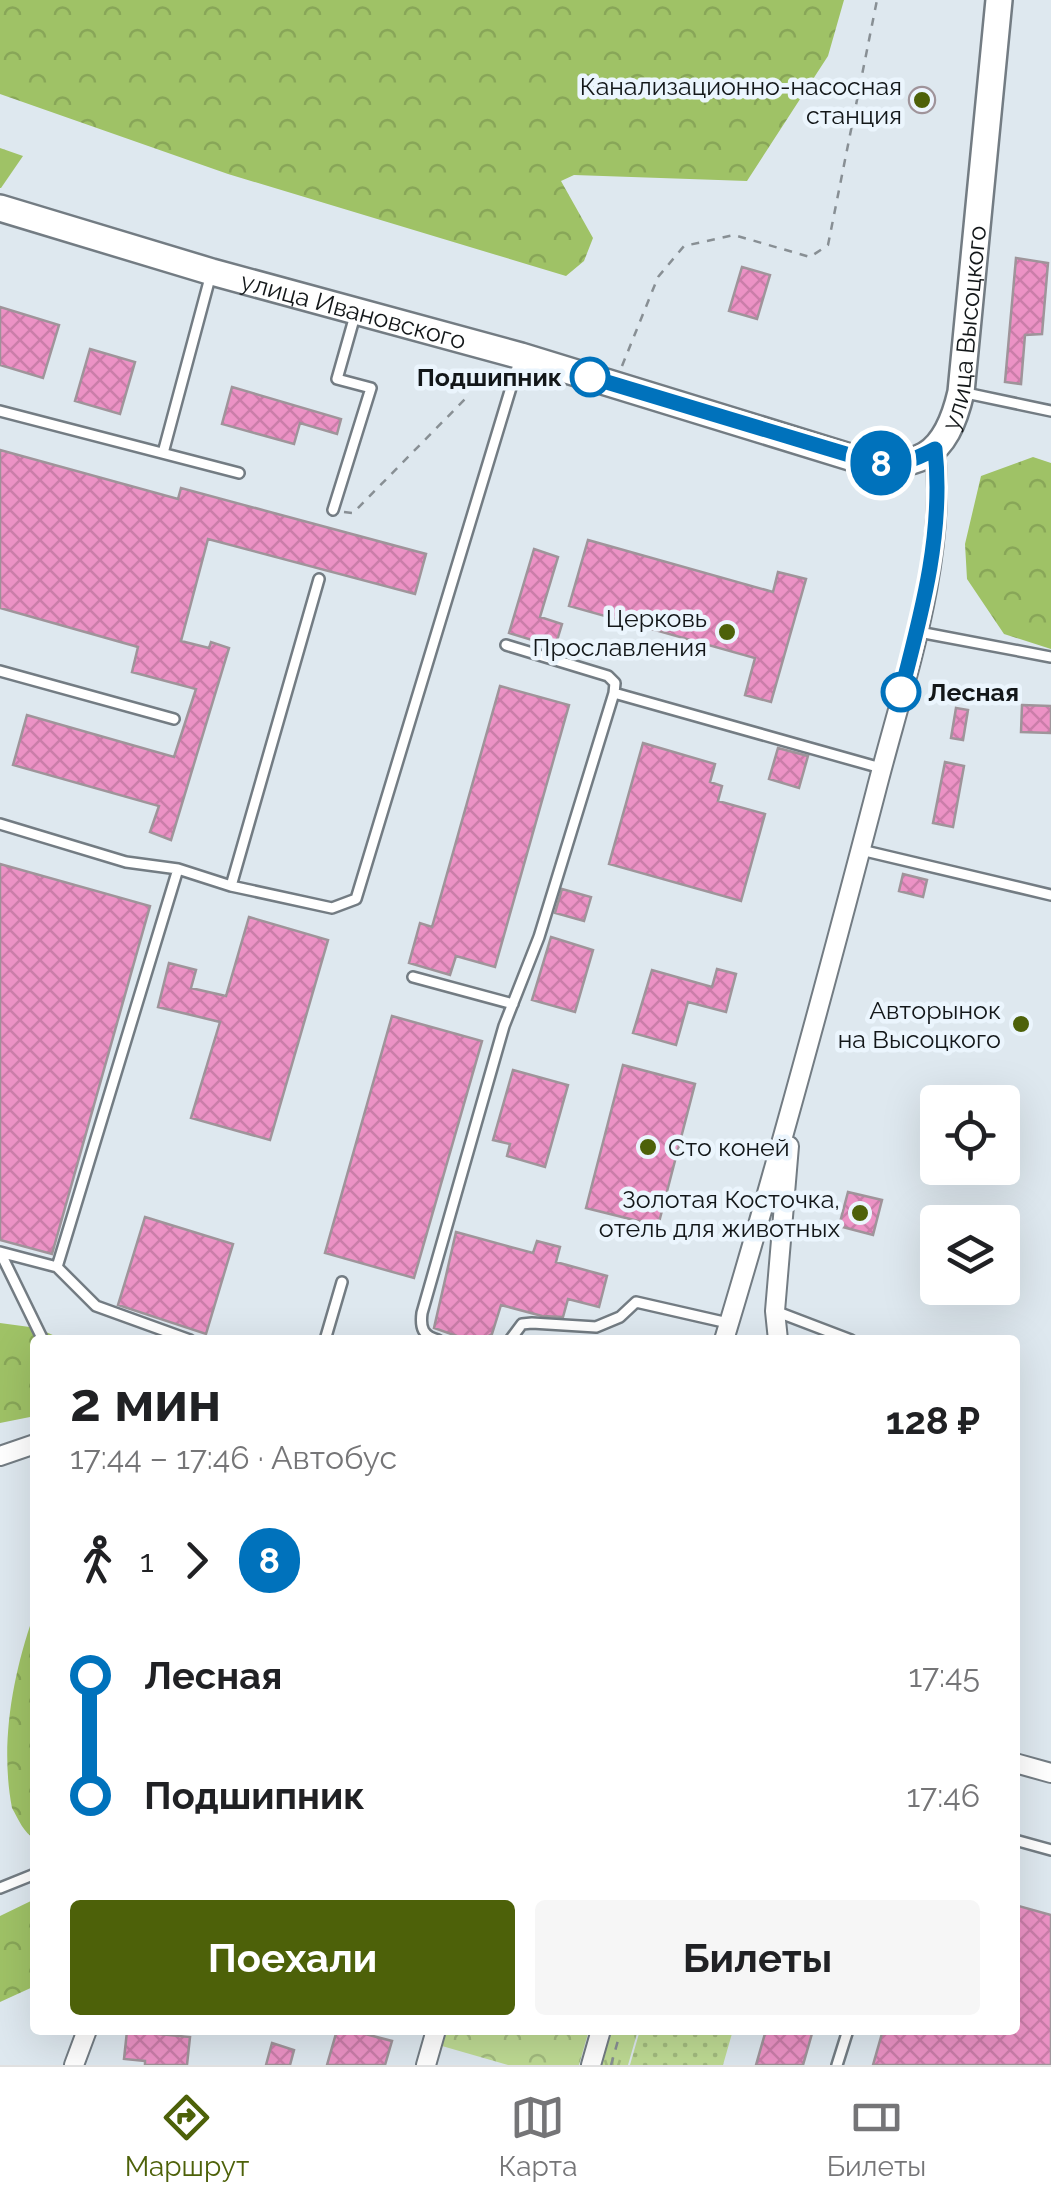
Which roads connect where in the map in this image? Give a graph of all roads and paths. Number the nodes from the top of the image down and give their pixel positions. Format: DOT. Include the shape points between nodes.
graph roads {
  1 [pos="877,0"];
  2 [pos="1000,6"];
  3 [pos="0,208"];
  4 [pos="212,272"];
  5 [pos="357,310"];
  6 [pos="521,356"];
  7 [pos="618,384"];
  8 [pos="961,392"];
  9 [pos="468,396"];
  10 [pos="0,411"];
  11 [pos="1051,411"];
  12 [pos="935,449"];
  13 [pos="163,453"];
  14 [pos="239,473"];
  15 [pos="333,510"];
  16 [pos="319,579"];
  17 [pos="917,632"];
  18 [pos="506,646"];
  19 [pos="1051,657"];
  20 [pos="0,671"];
  21 [pos="614,693"];
  22 [pos="174,719"];
  23 [pos="882,768"];
  24 [pos="0,824"];
  25 [pos="860,850"];
  26 [pos="178,869"];
  27 [pos="231,886"];
  28 [pos="1051,894"];
  29 [pos="413,977"];
  30 [pos="513,1004"];
  31 [pos="792,1109"];
  32 [pos="0,1252"];
  33 [pos="57,1267"];
  34 [pos="342,1282"];
  35 [pos="774,1311"];
  36 [pos="726,1332"];
  37 [pos="41,1335"];
  38 [pos="176,1335"];
  39 [pos="326,1335"];
  40 [pos="425,1335"];
  41 [pos="514,1335"];
  42 [pos="777,1335"];
  43 [pos="838,1335"];
  44 [pos="30,1446"];
  45 [pos="0,1456"];
  46 [pos="1020,1764"];
  47 [pos="1051,1773"];
  48 [pos="1020,1841"];
  49 [pos="1051,1850"];
  50 [pos="30,1876"];
  51 [pos="0,1888"];
  52 [pos="85,2035"];
  53 [pos="435,2035"];
  54 [pos="599,2035"];
  55 [pos="620,2035"];
  56 [pos="847,2035"];
  57 [pos="74,2065"];
  58 [pos="427,2065"];
  59 [pos="590,2065"];
  60 [pos="611,2065"];
  61 [pos="838,2065"];
  1 -- 7 [label="path" via="828,245 810,257 734,235 684,246 658,276"];
  2 -- 8 [label="main road, улица Высоцкого"];
  3 -- 4 [label="main road, улица Ивановского"];
  4 -- 5 [label="main road, улица Ивановского"];
  4 -- 13 [label="lane"];
  5 -- 6 [label="main road, улица Ивановского"];
  5 -- 15 [label="lane" via="337,379 372,388"];
  6 -- 7 [label="main road, улица Ивановского"];
  6 -- 27 [label="lane" via="356,900 332,908"];
  7 -- 12 [label="main road, улица Ивановского" via="876,463 893,465"];
  8 -- 11 [label="lane"];
  8 -- 12 [label="main road, улица Высоцкого" via="954,420"];
  9 -- 15 [label="path" via="354,514"];
  10 -- 13 [label="lane"];
  12 -- 17 [label="street, улица Высоцкого" via="938,508"];
  13 -- 14 [label="lane"];
  16 -- 27 [label="lane"];
  17 -- 19 [label="lane"];
  17 -- 23 [label="street, улица Высоцкого"];
  18 -- 21 [label="lane" via="608,676"];
  20 -- 22 [label="lane"];
  21 -- 23 [label="lane"];
  21 -- 30 [label="lane"];
  23 -- 25 [label="street, улица Высоцкого"];
  24 -- 26 [label="lane" via="126,862"];
  25 -- 28 [label="lane"];
  25 -- 31 [label="street, улица Высоцкого"];
  26 -- 27 [label="lane"];
  26 -- 33 [label="lane"];
  29 -- 30 [label="lane"];
  30 -- 40 [label="lane" via="422,1313"];
  31 -- 35 [label="street, улица Высоцкого"];
  31 -- 36 [label="street, улица Высоцкого"];
  32 -- 33 [label="lane"];
  32 -- 37 [label="lane"];
  33 -- 38 [label="lane" via="96,1306"];
  34 -- 39 [label="lane"];
  35 -- 42 [label="street, улица Высоцкого"];
  35 -- 43 [label="lane"];
  36 -- 41 [label="lane" via="636,1302 596,1328 532,1323"];
  44 -- 45 [label="street"];
  46 -- 47 [label="street"];
  48 -- 49 [label="lane"];
  50 -- 51 [label="lane"];
  52 -- 57 [label="street"];
  53 -- 58 [label="street"];
  54 -- 59 [label="street"];
  55 -- 60 [label="path"];
  56 -- 61 [label="lane"];
}
